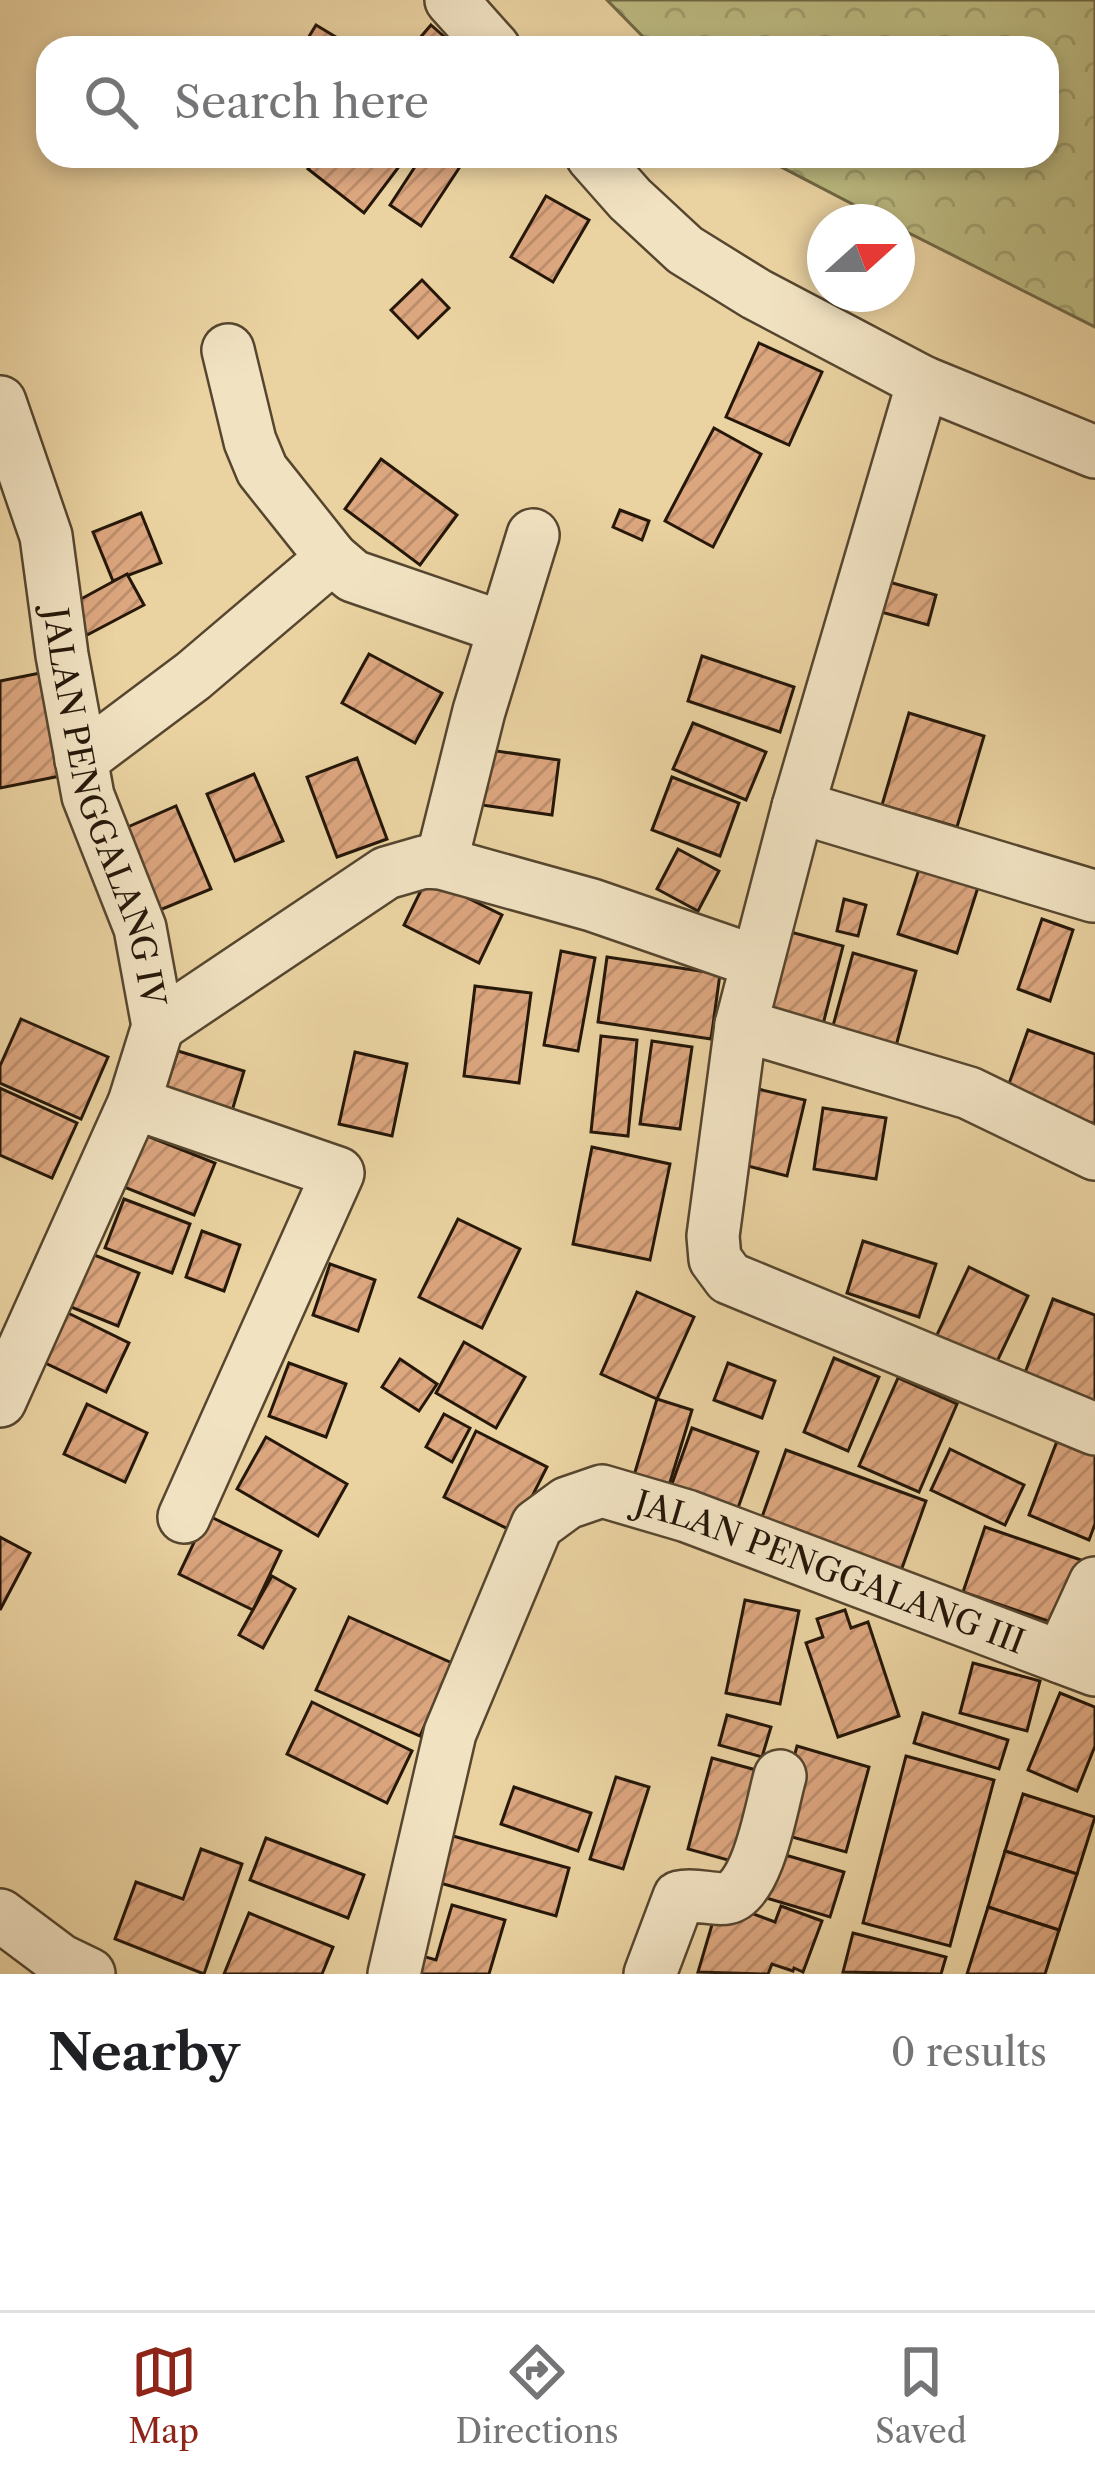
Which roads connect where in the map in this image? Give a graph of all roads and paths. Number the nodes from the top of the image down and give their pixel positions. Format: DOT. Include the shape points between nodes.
graph roads {
  1 [pos="451,0"];
  2 [pos="483,36"];
  3 [pos="603,168"];
  4 [pos="228,350"];
  5 [pos="922,382"];
  6 [pos="0,402"];
  7 [pos="1095,452"];
  8 [pos="533,535"];
  9 [pos="332,558"];
  10 [pos="504,628"];
  11 [pos="81,760"];
  12 [pos="798,808"];
  13 [pos="441,862"];
  14 [pos="1093,896"];
  15 [pos="757,962"];
  16 [pos="742,1025"];
  17 [pos="158,1026"];
  18 [pos="134,1103"];
  19 [pos="1095,1154"];
  20 [pos="0,1401"];
  21 [pos="1095,1429"];
  22 [pos="184,1517"];
  23 [pos="1095,1582"];
  24 [pos="1078,1664"];
  25 [pos="779,1776"];
  26 [pos="0,1915"];
  27 [pos="88,1974"];
  28 [pos="394,1974"];
  29 [pos="650,1974"];
  1 -- 2 [label="street"];
  3 -- 5 [label="street" via="685,250"];
  4 -- 9 [label="street" via="262,470"];
  5 -- 7 [label="street"];
  5 -- 12 [label="street"];
  6 -- 11 [label="street, JALAN PENGGALANG IV" via="46,536"];
  8 -- 10 [label="street"];
  9 -- 10 [label="street" via="353,576"];
  9 -- 11 [label="street"];
  10 -- 13 [label="street"];
  11 -- 17 [label="street, JALAN PENGGALANG IV" via="140,928"];
  12 -- 14 [label="street"];
  12 -- 15 [label="street"];
  13 -- 15 [label="street"];
  13 -- 17 [label="street" via="386,873"];
  15 -- 16 [label="street"];
  16 -- 19 [label="street" via="969,1093"];
  16 -- 21 [label="street" via="713,1236 715,1259 729,1278"];
  17 -- 18 [label="street, JALAN PENGGALANG IV"];
  18 -- 20 [label="street, JALAN PENGGALANG IV"];
  18 -- 22 [label="street" via="338,1173"];
  23 -- 24 [label="street"];
  24 -- 28 [label="street, JALAN PENGGALANG III" via="686,1516 602,1491 567,1503 537,1525 450,1733"];
  25 -- 29 [label="street" via="751,1876 727,1898 679,1897"];
  26 -- 27 [label="street"];
}
